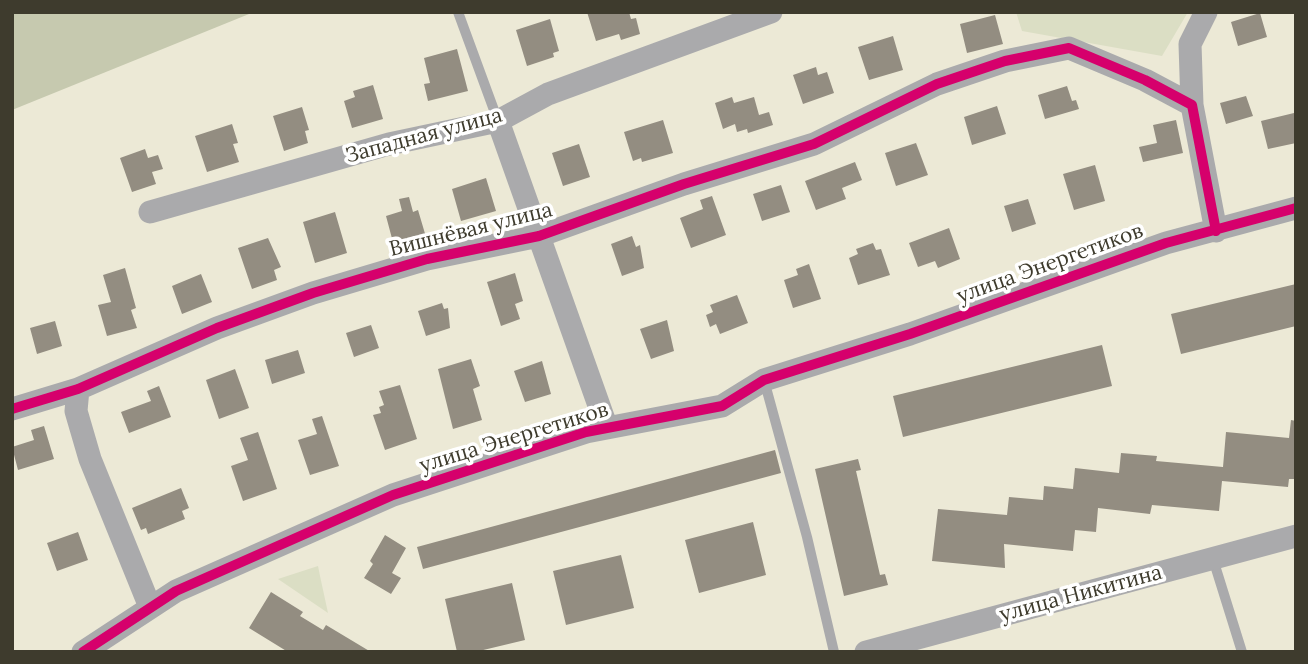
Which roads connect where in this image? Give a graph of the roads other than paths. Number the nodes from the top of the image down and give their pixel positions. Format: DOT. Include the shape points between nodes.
graph roads {
  1 [pos="458,12"];
  2 [pos="771,12"];
  3 [pos="1206,12"];
  4 [pos="1192,105"];
  5 [pos="498,121"];
  6 [pos="1296,208"];
  7 [pos="150,212"];
  8 [pos="1216,231"];
  9 [pos="539,236"];
  10 [pos="764,380"];
  11 [pos="78,389"];
  12 [pos="12,409"];
  13 [pos="607,428"];
  14 [pos="1296,536"];
  15 [pos="1213,558"];
  16 [pos="150,607"];
  17 [pos="83,652"];
  18 [pos="834,652"];
  19 [pos="866,652"];
  20 [pos="1242,652"];
  1 -- 5 [label="lane"];
  2 -- 5 [label="street, Западная улица" via="548,94"];
  3 -- 4 [label="street" via="1190,44"];
  4 -- 8 [label="street"];
  4 -- 9 [label="street, Вишнёвая улица" via="1069,48 1005,61 937,84 814,144"];
  5 -- 7 [label="street, Западная улица" via="390,144"];
  5 -- 9 [label="street"];
  6 -- 8 [label="street, улица Энергетиков"];
  8 -- 10 [label="street, улица Энергетиков" via="1166,243 910,334"];
  9 -- 11 [label="street, Вишнёвая улица" via="427,259 313,293 217,328"];
  9 -- 13 [label="street"];
  10 -- 13 [label="street, улица Энергетиков" via="722,406"];
  10 -- 18 [label="lane"];
  11 -- 12 [label="street, Вишнёвая улица"];
  11 -- 16 [label="street" via="76,411 90,459"];
  13 -- 16 [label="street, улица Энергетиков" via="393,495 176,591"];
  14 -- 15 [label="street, улица Никитина"];
  15 -- 19 [label="street, улица Никитина"];
  15 -- 20 [label="lane"];
  16 -- 17 [label="street, улица Энергетиков"];
}
